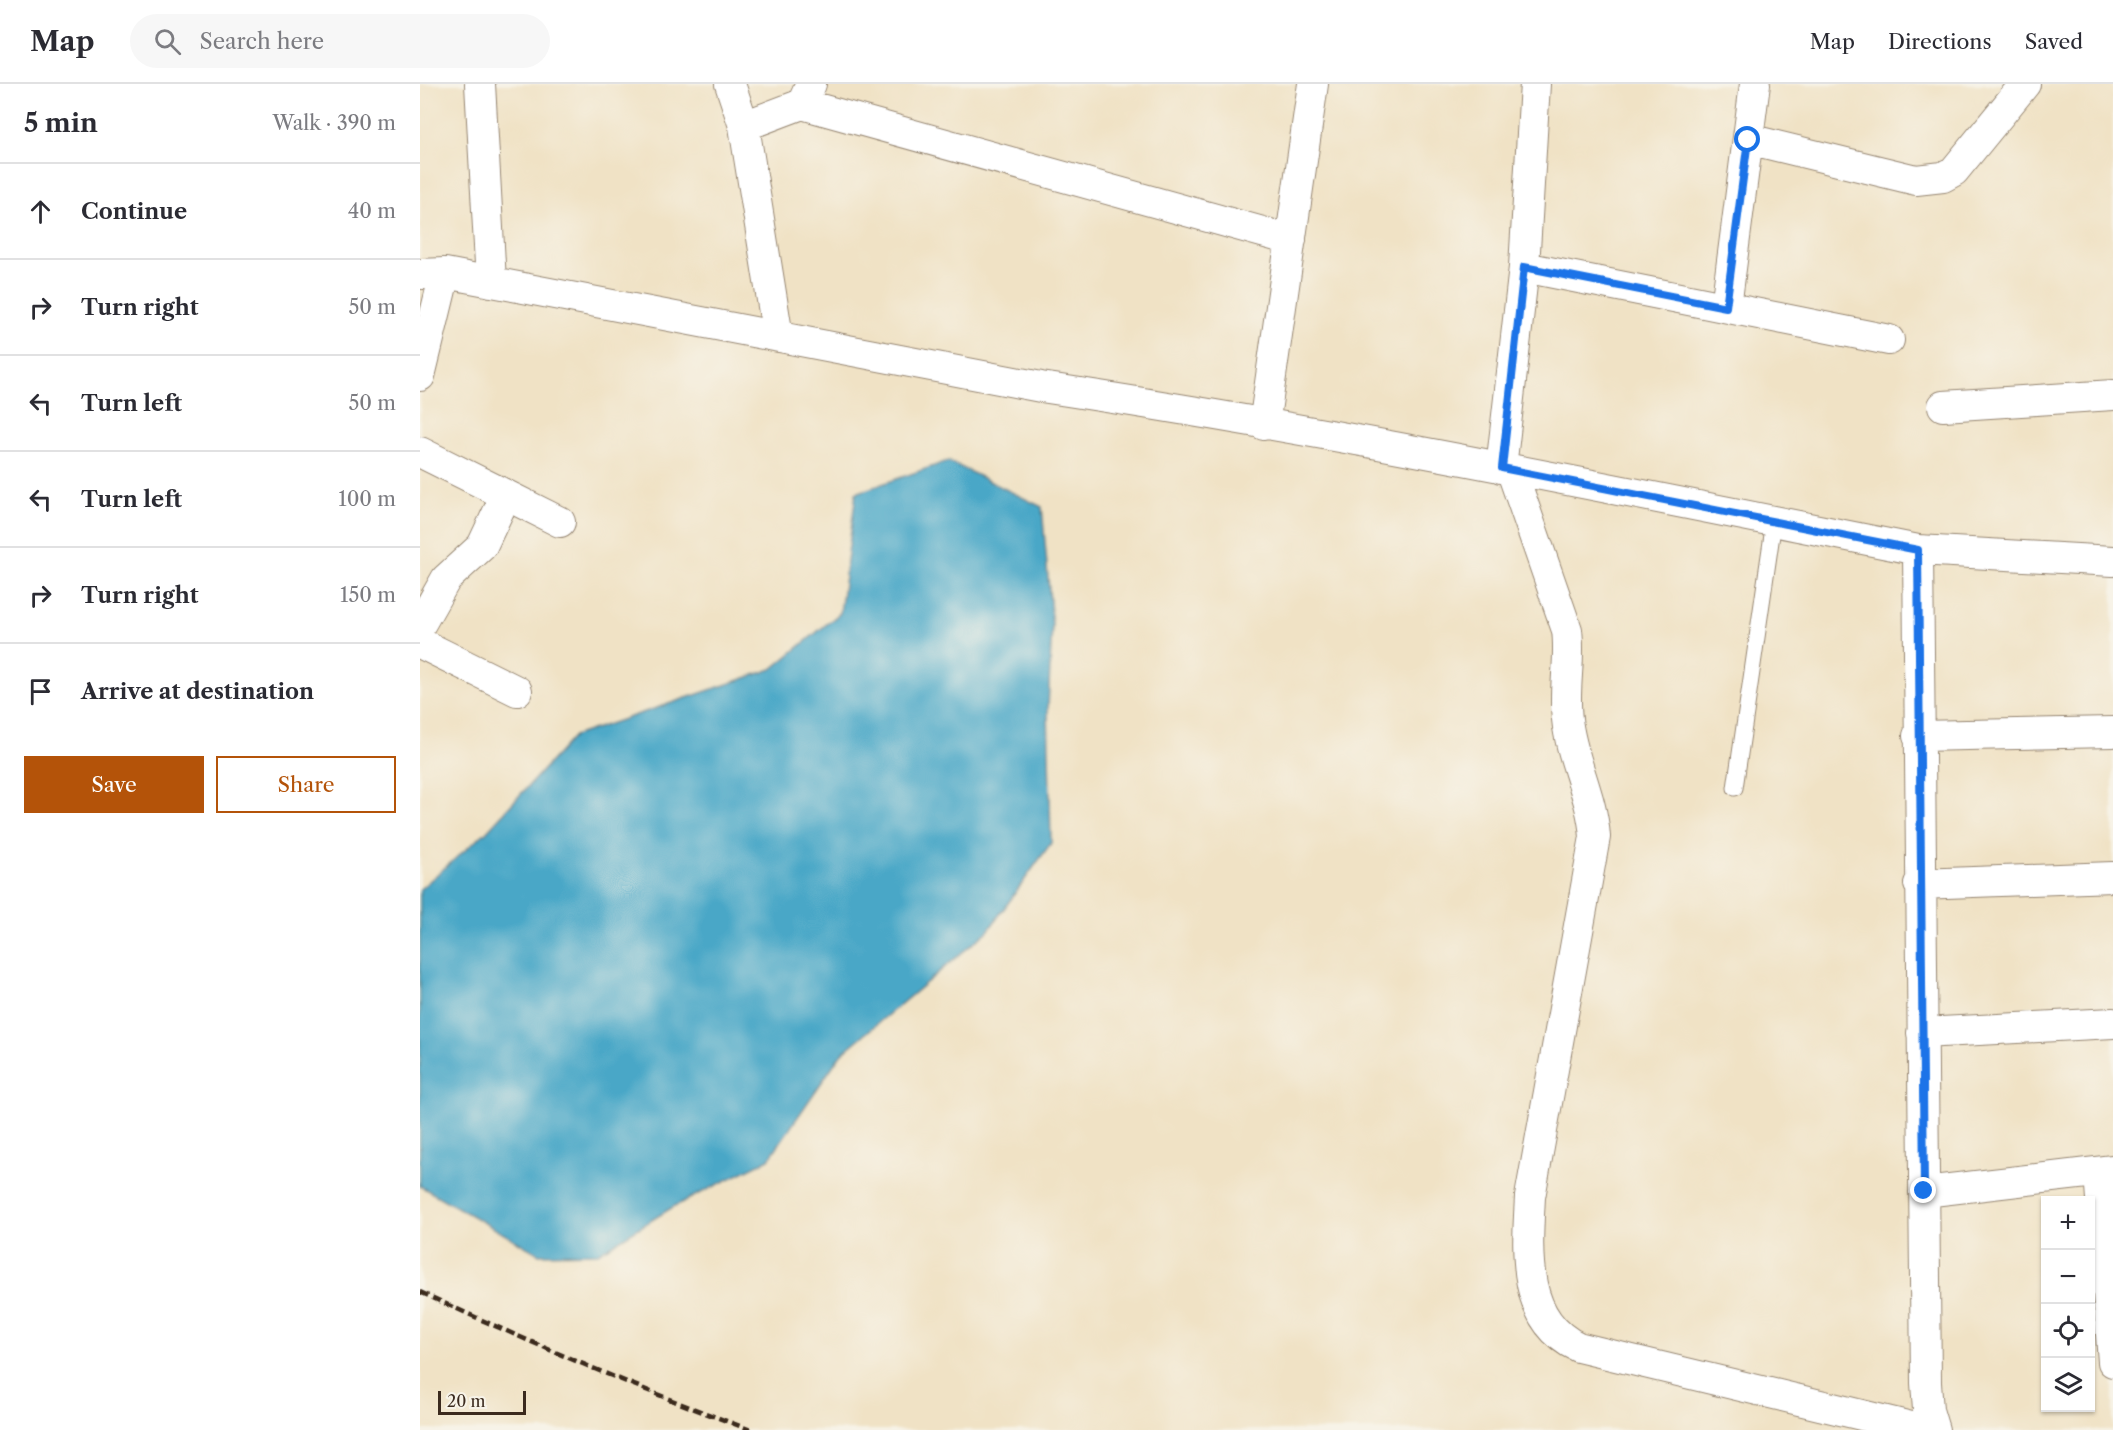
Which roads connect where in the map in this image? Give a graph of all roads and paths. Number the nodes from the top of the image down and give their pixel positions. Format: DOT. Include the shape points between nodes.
graph roads {
  1 [pos="480,84"];
  2 [pos="730,84"];
  3 [pos="1313,84"];
  4 [pos="1535,84"];
  5 [pos="1755,84"];
  6 [pos="2025,84"];
  7 [pos="807,94"];
  8 [pos="744,126"];
  9 [pos="1748,140"];
  10 [pos="1291,240"];
  11 [pos="1524,267"];
  12 [pos="432,274"];
  13 [pos="492,282"];
  14 [pos="1726,307"];
  15 [pos="778,337"];
  16 [pos="1889,340"];
  17 [pos="420,376"];
  18 [pos="2113,395"];
  19 [pos="1943,406"];
  20 [pos="1264,425"];
  21 [pos="420,453"];
  22 [pos="1506,469"];
  23 [pos="506,495"];
  24 [pos="1774,521"];
  25 [pos="560,522"];
  26 [pos="1918,550"];
  27 [pos="2113,561"];
  28 [pos="420,625"];
  29 [pos="420,643"];
  30 [pos="517,691"];
  31 [pos="2113,732"];
  32 [pos="1918,736"];
  33 [pos="1735,788"];
  34 [pos="2113,878"];
  35 [pos="1919,884"];
  36 [pos="2113,1023"];
  37 [pos="1922,1033"];
  38 [pos="2106,1171"];
  39 [pos="1924,1191"];
  40 [pos="2113,1362"];
  41 [pos="1924,1430"];
  42 [pos="1934,1430"];
  1 -- 13 [label="street"];
  2 -- 8 [label="street"];
  3 -- 10 [label="street"];
  4 -- 11 [label="street"];
  5 -- 9 [label="street"];
  6 -- 9 [label="street" via="1964,160 1943,177 1916,180"];
  7 -- 8 [label="street"];
  7 -- 10 [label="street"];
  8 -- 15 [label="street"];
  9 -- 14 [label="street"];
  10 -- 20 [label="street"];
  11 -- 14 [label="street"];
  11 -- 22 [label="street"];
  12 -- 13 [label="street"];
  12 -- 17 [label="street"];
  13 -- 15 [label="street"];
  14 -- 16 [label="street"];
  15 -- 20 [label="street"];
  18 -- 19 [label="street"];
  20 -- 22 [label="street"];
  21 -- 23 [label="street"];
  22 -- 24 [label="street"];
  22 -- 41 [label="street" via="1567,630 1567,720 1590,800 1595,837 1530,1197 1527,1241 1536,1302 1552,1329 1578,1347"];
  23 -- 25 [label="street"];
  23 -- 28 [label="street" via="482,546 446,579"];
  24 -- 26 [label="street"];
  24 -- 33 [label="lane"];
  26 -- 27 [label="street"];
  26 -- 32 [label="street"];
  29 -- 30 [label="street"];
  31 -- 32 [label="street"];
  32 -- 35 [label="street"];
  34 -- 35 [label="street"];
  35 -- 37 [label="street"];
  36 -- 37 [label="street"];
  37 -- 39 [label="street"];
  38 -- 39 [label="street"];
  38 -- 40 [label="street"];
  39 -- 42 [label="street" via="1926,1383"];
}
